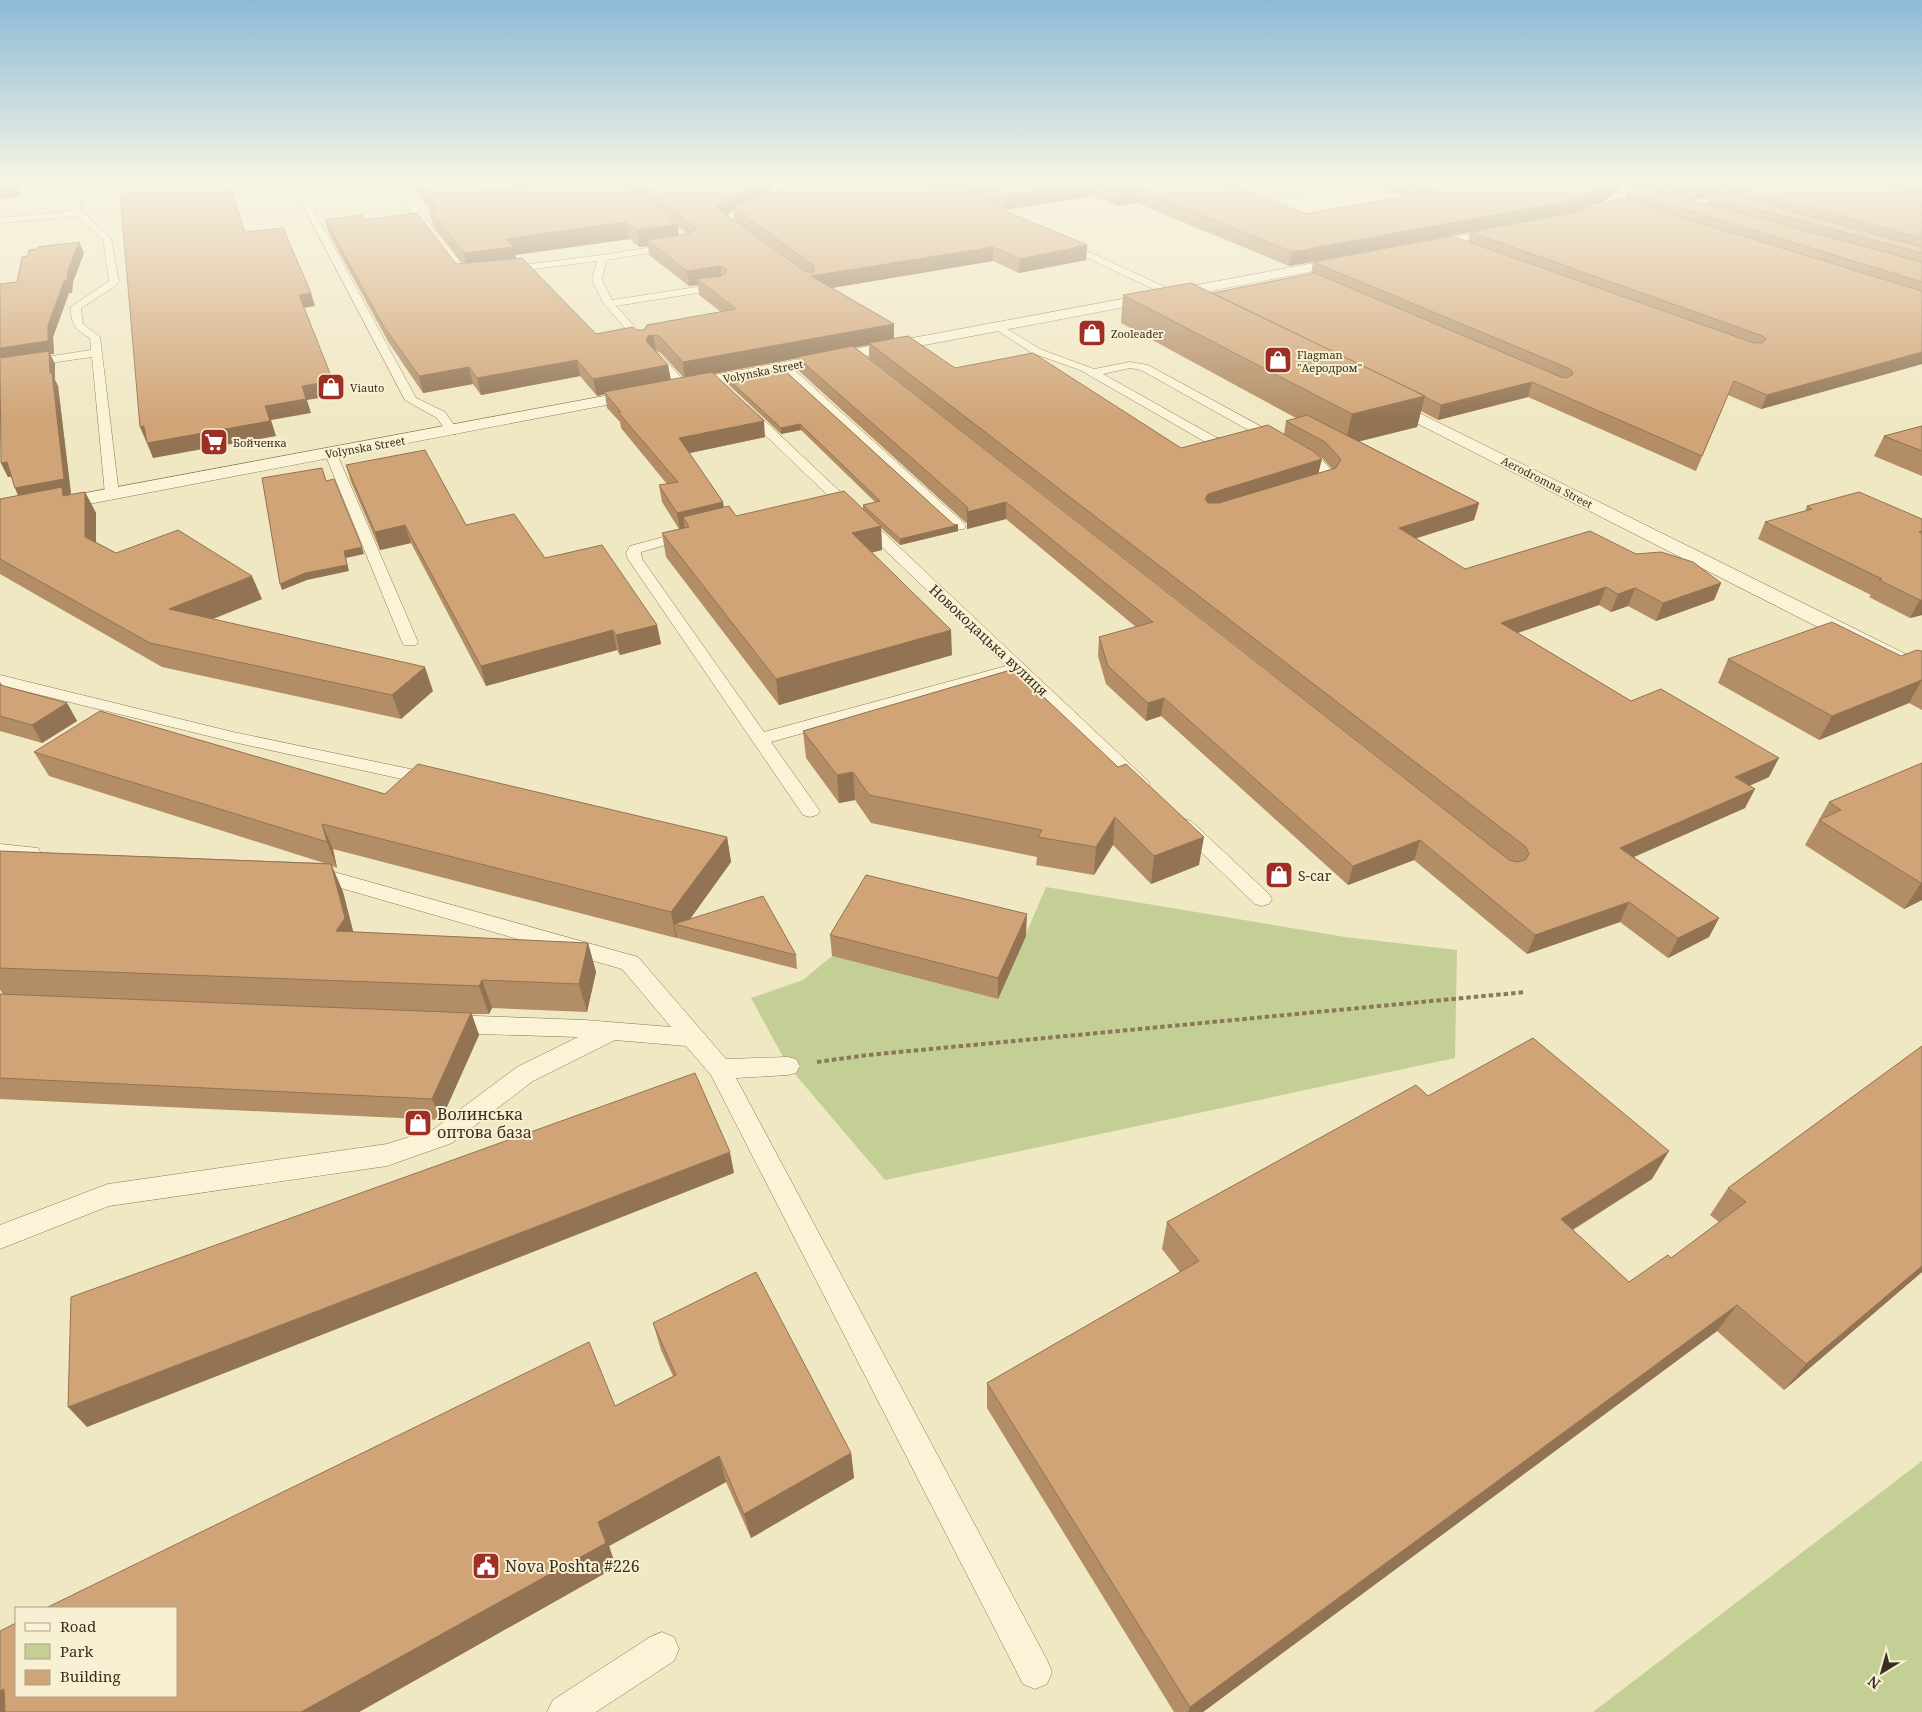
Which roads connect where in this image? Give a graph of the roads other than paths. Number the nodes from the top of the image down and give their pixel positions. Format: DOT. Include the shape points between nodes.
graph roads {
  1 [pos="111,261"];
  2 [pos="336,261"];
  3 [pos="579,261"];
  4 [pos="601,261"];
  5 [pos="1101,261"];
  6 [pos="1350,261"];
  7 [pos="493,272"];
  8 [pos="1292,272"];
  9 [pos="1307,278"];
  10 [pos="722,286"];
  11 [pos="1172,294"];
  12 [pos="609,304"];
  13 [pos="1200,308"];
  14 [pos="999,327"];
  15 [pos="643,342"];
  16 [pos="96,353"];
  17 [pos="855,354"];
  18 [pos="656,356"];
  19 [pos="869,365"];
  20 [pos="0,367"];
  21 [pos="785,367"];
  22 [pos="1092,372"];
  23 [pos="715,380"];
  24 [pos="683,386"];
  25 [pos="1370,393"];
  26 [pos="452,431"];
  27 [pos="1268,435"];
  28 [pos="331,454"];
  29 [pos="1299,488"];
  30 [pos="112,494"];
  31 [pos="840,499"];
  32 [pos="821,503"];
  33 [pos="0,515"];
  34 [pos="959,526"];
  35 [pos="708,530"];
  36 [pos="410,642"];
  37 [pos="1018,668"];
  38 [pos="1922,671"];
  39 [pos="0,680"];
  40 [pos="760,739"];
  41 [pos="447,783"];
  42 [pos="1154,797"];
  43 [pos="810,811"];
  44 [pos="1176,818"];
  45 [pos="0,851"];
  46 [pos="50,855"];
  47 [pos="287,874"];
  48 [pos="1262,899"];
  49 [pos="426,1023"];
  50 [pos="612,1031"];
  51 [pos="691,1037"];
  52 [pos="788,1066"];
  53 [pos="720,1069"];
  54 [pos="0,1237"];
  55 [pos="662,1648"];
  56 [pos="1035,1672"];
  57 [pos="566,1712"];
  1 -- 16 [label="lane" via="114,282 76,306 77,325 95,337"];
  2 -- 26 [label="lane" via="411,400 441,415"];
  3 -- 7 [label="lane"];
  4 -- 12 [label="lane" via="597,280"];
  5 -- 11 [label="lane"];
  6 -- 8 [label="street, Volynska Street"];
  8 -- 9 [label="lane"];
  8 -- 11 [label="street, Volynska Street"];
  10 -- 12 [label="lane"];
  11 -- 13 [label="street"];
  11 -- 14 [label="street, Volynska Street"];
  12 -- 15 [label="lane"];
  14 -- 17 [label="street, Volynska Street"];
  14 -- 22 [label="lane" via="1036,351"];
  16 -- 20 [label="lane"];
  16 -- 30 [label="lane"];
  17 -- 19 [label="lane"];
  17 -- 21 [label="street, Volynska Street"];
  18 -- 24 [label="lane"];
  21 -- 23 [label="street, Volynska Street"];
  21 -- 34 [label="lane"];
  22 -- 27 [label="lane" via="1130,365 1144,367"];
  22 -- 27 [label="lane" via="1213,442 1231,443"];
  23 -- 24 [label="street, Volynska Street"];
  23 -- 31 [label="lane, Новокодацька вулиця"];
  24 -- 26 [label="street, Volynska Street"];
  25 -- 38 [label="street, Aerodromna Street"];
  26 -- 28 [label="street, Volynska Street"];
  27 -- 29 [label="lane" via="1316,462 1329,475 1326,480"];
  28 -- 30 [label="street, Volynska Street"];
  28 -- 36 [label="lane"];
  30 -- 33 [label="street, Volynska Street"];
  31 -- 32 [label="lane"];
  31 -- 37 [label="lane, Новокодацька вулиця"];
  35 -- 40 [label="lane" via="643,546 633,553"];
  37 -- 40 [label="lane"];
  37 -- 42 [label="lane, Новокодацька вулиця"];
  39 -- 41 [label="lane" via="233,737"];
  40 -- 43 [label="lane"];
  44 -- 48 [label="lane"];
  45 -- 46 [label="lane"];
  47 -- 51 [label="lane" via="327,877 630,963"];
  49 -- 50 [label="lane"];
  50 -- 51 [label="lane"];
  50 -- 54 [label="lane" via="524,1074 443,1136 406,1149 387,1155 108,1195"];
  51 -- 53 [label="lane"];
  52 -- 53 [label="lane"];
  53 -- 56 [label="lane"];
  55 -- 57 [label="lane"];
}
